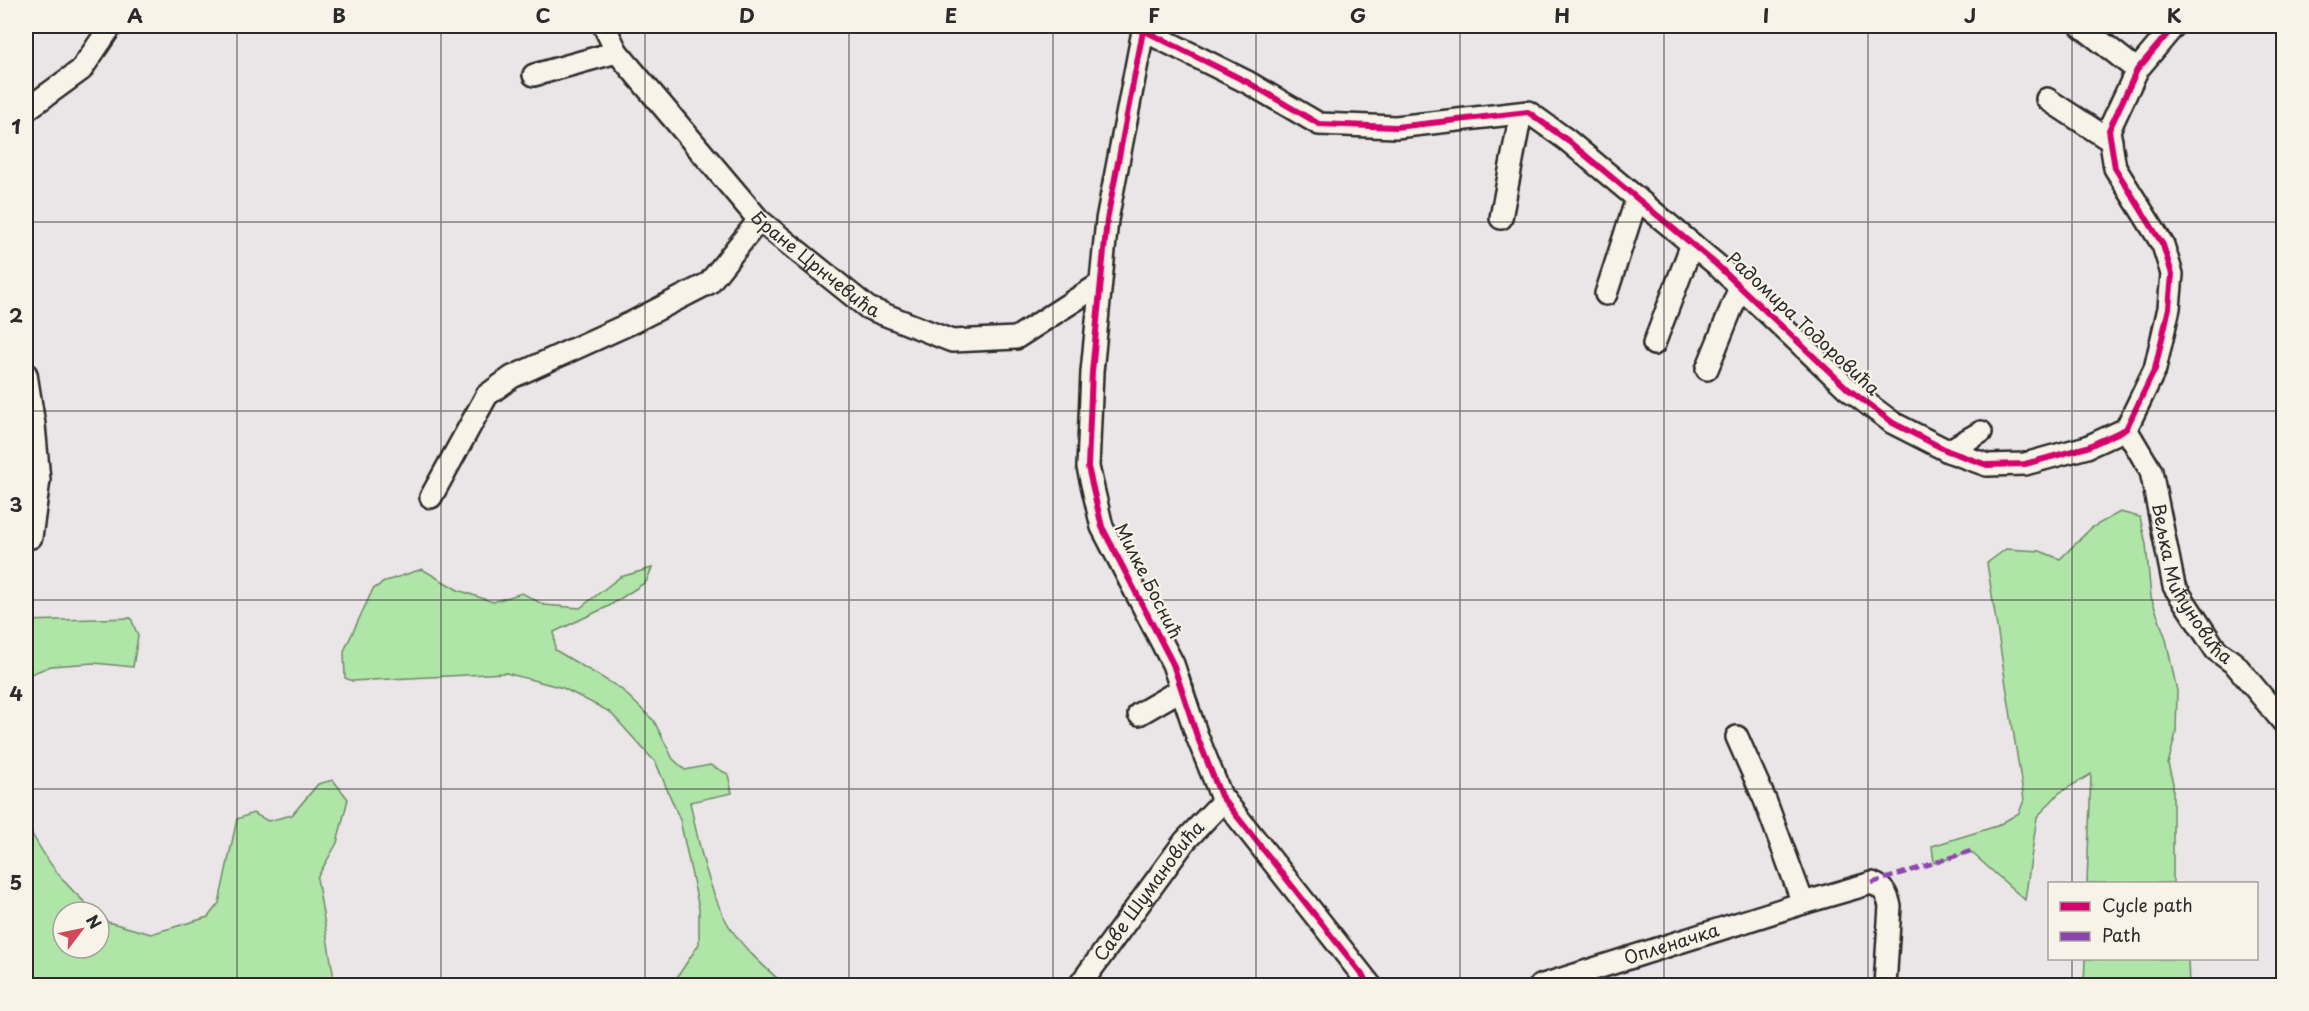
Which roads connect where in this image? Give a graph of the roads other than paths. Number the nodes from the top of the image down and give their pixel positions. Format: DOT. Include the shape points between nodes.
graph roads {
  1 [pos="111,26"];
  2 [pos="603,26"];
  3 [pos="2081,26"];
  4 [pos="2174,26"];
  5 [pos="1143,28"];
  6 [pos="617,52"];
  7 [pos="2137,70"];
  8 [pos="534,75"];
  9 [pos="2047,99"];
  10 [pos="26,110"];
  11 [pos="1521,113"];
  12 [pos="2111,141"];
  13 [pos="1637,198"];
  14 [pos="1501,218"];
  15 [pos="759,220"];
  16 [pos="1692,244"];
  17 [pos="1100,284"];
  18 [pos="1740,287"];
  19 [pos="1606,294"];
  20 [pos="1654,344"];
  21 [pos="1707,369"];
  22 [pos="26,374"];
  23 [pos="2126,429"];
  24 [pos="1981,432"];
  25 [pos="1948,451"];
  26 [pos="431,497"];
  27 [pos="31,537"];
  28 [pos="1182,689"];
  29 [pos="1139,714"];
  30 [pos="2283,723"];
  31 [pos="1737,737"];
  32 [pos="1224,800"];
  33 [pos="1803,903"];
  34 [pos="1079,986"];
  35 [pos="1371,986"];
  36 [pos="1540,986"];
  37 [pos="1885,986"];
  1 -- 10 [label="street" via="81,70"];
  2 -- 6 [label="street, Бране Црнчевића"];
  3 -- 7 [label="street"];
  4 -- 7 [label="street"];
  5 -- 11 [label="street" via="1319,124 1396,127"];
  5 -- 17 [label="street, Милке Боснић" via="1107,220"];
  6 -- 8 [label="street"];
  6 -- 15 [label="street, Бране Црнчевића"];
  7 -- 12 [label="street" via="2109,130"];
  9 -- 12 [label="street"];
  11 -- 13 [label="street, Радомира Тодоровића" via="1528,112 1567,140"];
  11 -- 14 [label="street"];
  12 -- 23 [label="street" via="2115,168 2163,245 2172,274 2169,308 2155,369"];
  13 -- 16 [label="street, Радомира Тодоровића"];
  13 -- 19 [label="street"];
  15 -- 17 [label="street, Бране Црнчевића" via="868,308 952,341 1016,338"];
  15 -- 26 [label="street" via="709,283 512,377 487,396"];
  16 -- 18 [label="street, Радомира Тодоровића"];
  16 -- 20 [label="street"];
  17 -- 28 [label="street, Милке Боснић" via="1088,467 1102,527"];
  18 -- 21 [label="street, Радомира Тодоровића"];
  18 -- 25 [label="street, Радомира Тодоровића" via="1848,389 1893,423"];
  22 -- 27 [label="street" via="39,480"];
  23 -- 25 [label="street, Радомира Тодоровића" via="2087,447 2025,464 1987,465"];
  23 -- 30 [label="street, Вељка Мићуновића" via="2151,471 2174,585 2216,651 2235,664"];
  24 -- 25 [label="street"];
  28 -- 29 [label="street"];
  28 -- 32 [label="street, Милке Боснић"];
  31 -- 33 [label="street"];
  32 -- 34 [label="street, Саве Шумановића" via="1185,841"];
  32 -- 35 [label="street, Милке Боснић"];
  33 -- 36 [label="street, Опленачка"];
  33 -- 37 [label="street, Опленачка" via="1872,883 1880,886 1890,906"];
}
